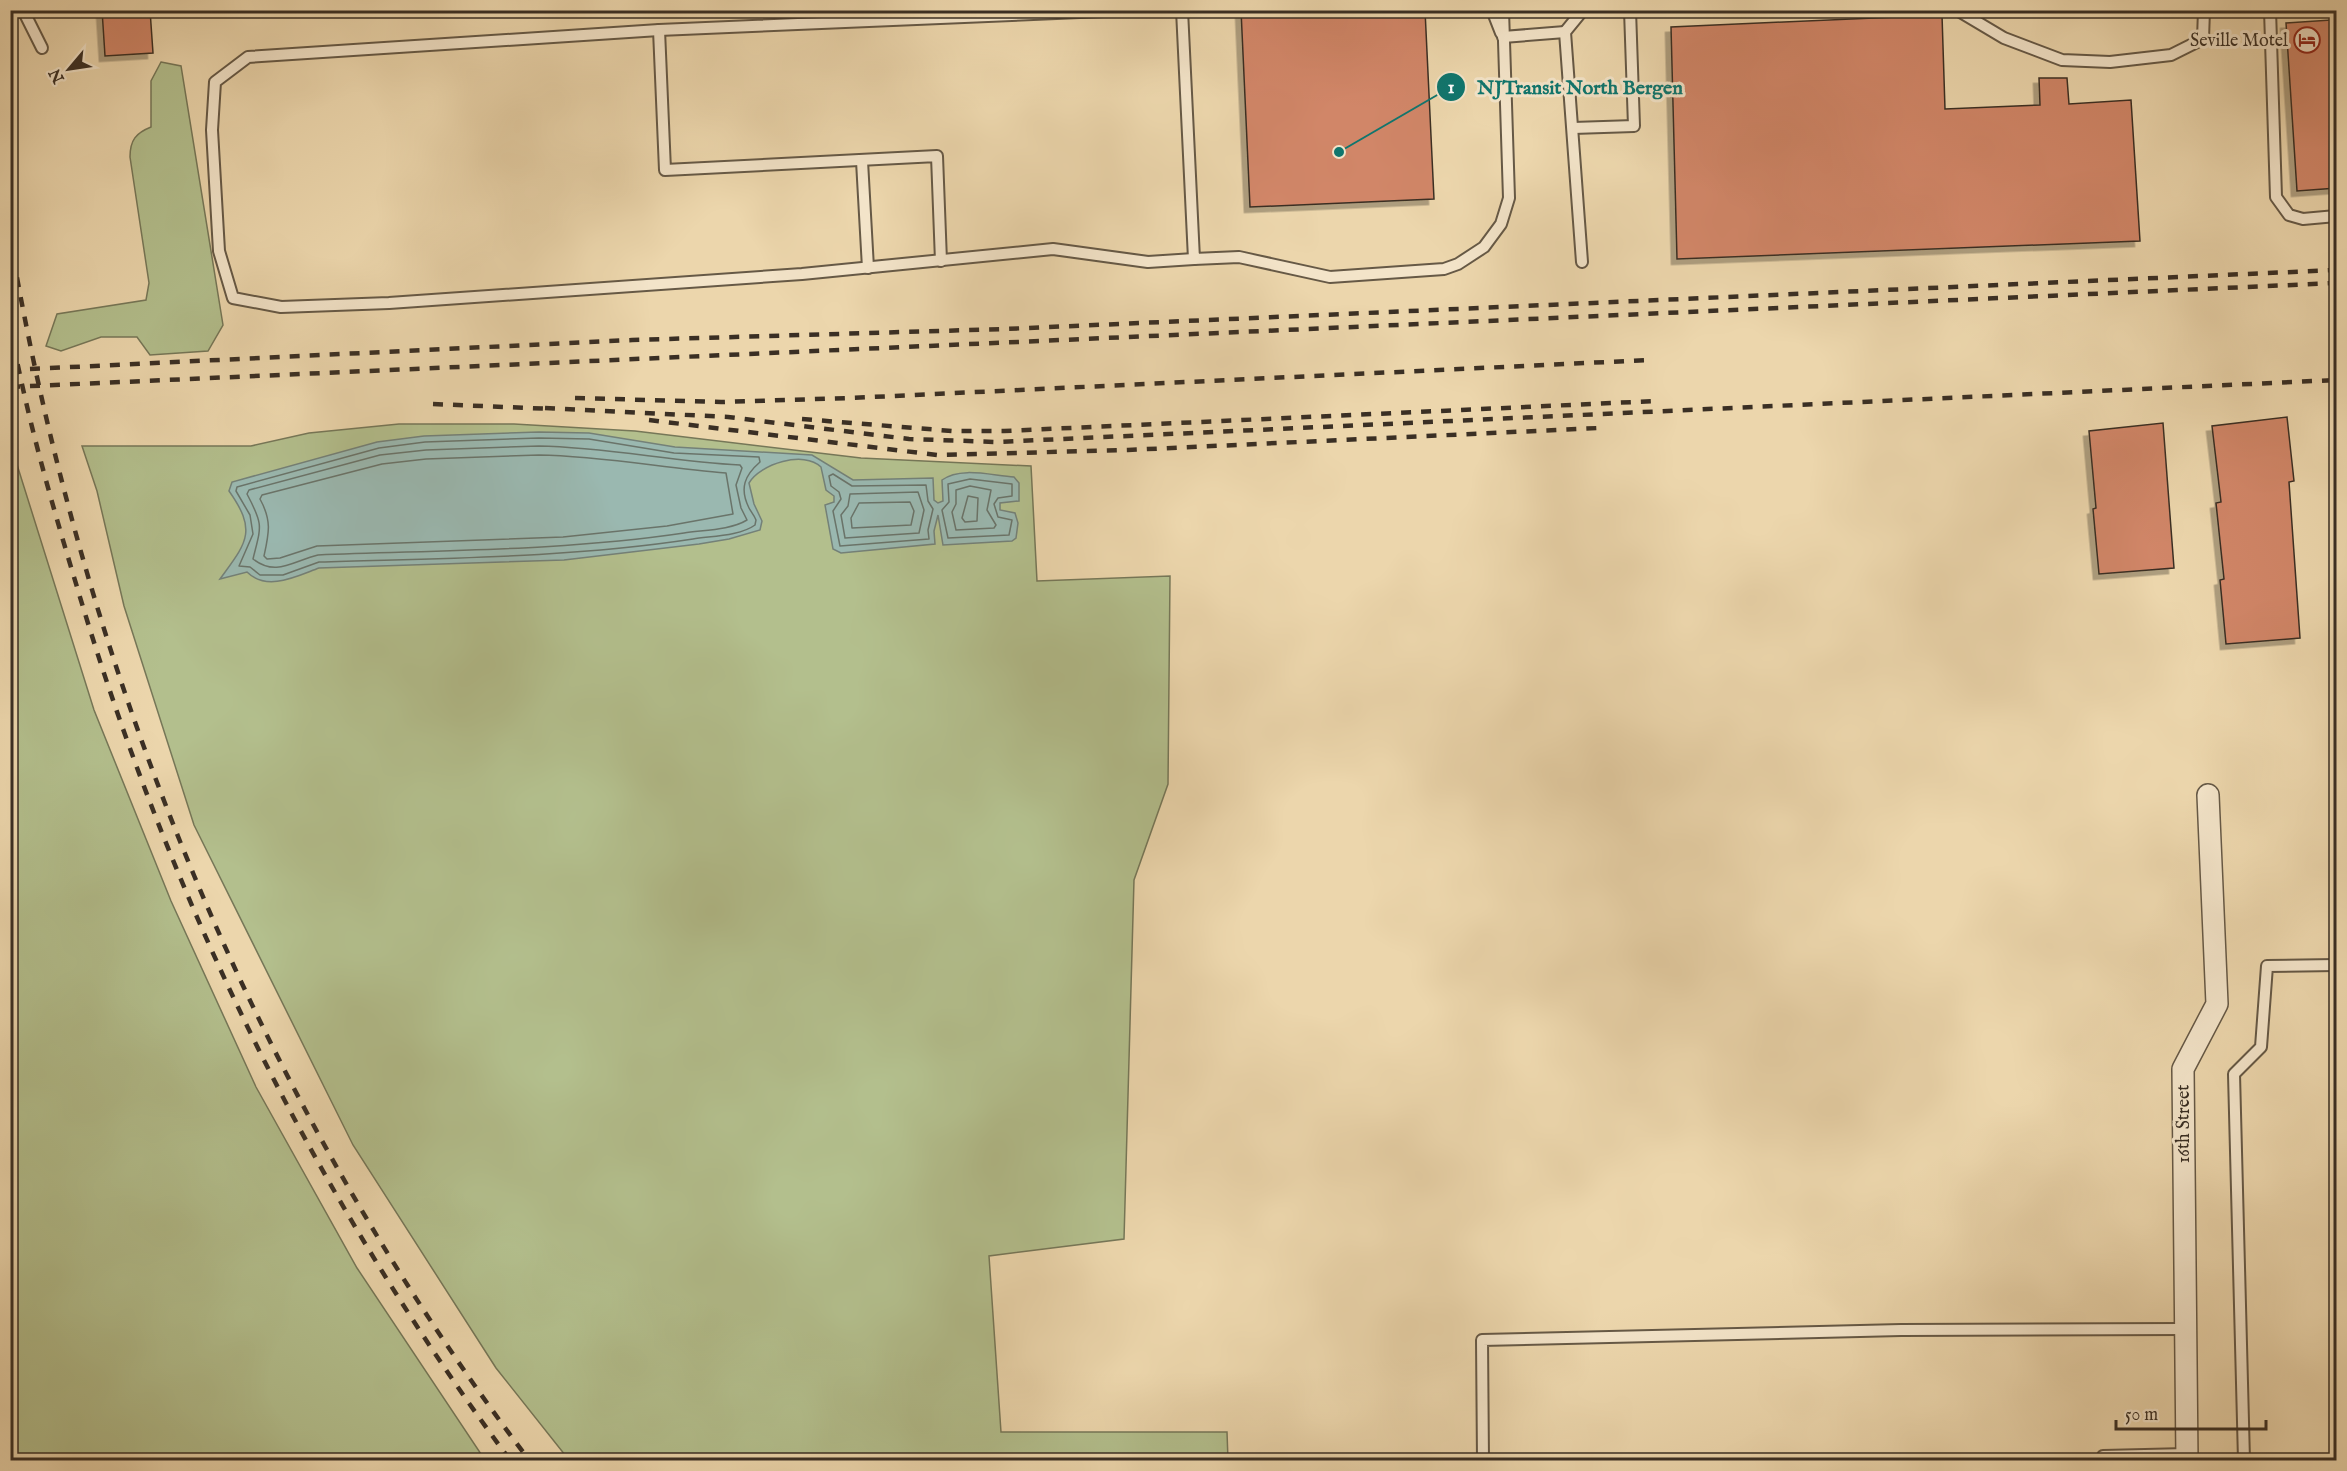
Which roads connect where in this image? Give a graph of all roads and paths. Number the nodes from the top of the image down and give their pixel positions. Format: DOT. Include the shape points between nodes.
graph roads {
  1 [pos="23,10"];
  2 [pos="1127,10"];
  3 [pos="1182,10"];
  4 [pos="1492,10"];
  5 [pos="1503,10"];
  6 [pos="1583,10"];
  7 [pos="1630,10"];
  8 [pos="1957,10"];
  9 [pos="2204,10"];
  10 [pos="2270,10"];
  11 [pos="659,30"];
  12 [pos="1565,32"];
  13 [pos="1503,37"];
  14 [pos="42,48"];
  15 [pos="1573,128"];
  16 [pos="862,161"];
  17 [pos="2337,216"];
  18 [pos="1194,259"];
  19 [pos="941,261"];
  20 [pos="1582,262"];
  21 [pos="868,268"];
  22 [pos="2208,795"];
  23 [pos="2337,965"];
  24 [pos="2184,1329"];
  25 [pos="2187,1458"];
  26 [pos="1483,1461"];
  27 [pos="2103,1461"];
  28 [pos="2244,1461"];
  1 -- 14 [label="lane"];
  2 -- 11 [label="lane"];
  3 -- 18 [label="lane"];
  4 -- 13 [label="lane"];
  5 -- 13 [label="lane"];
  6 -- 12 [label="lane"];
  7 -- 15 [label="lane" via="1634,126"];
  8 -- 9 [label="lane" via="2004,38 2062,60 2110,62 2171,56 2203,39"];
  10 -- 17 [label="lane" via="2276,197 2289,215 2303,219"];
  11 -- 16 [label="lane" via="665,170"];
  11 -- 21 [label="lane" via="248,57 215,82 212,130 219,251 233,298 281,307 376,304"];
  12 -- 13 [label="lane"];
  12 -- 15 [label="lane"];
  13 -- 18 [label="lane" via="1509,198 1495,235 1471,257 1430,272 1330,277 1239,257"];
  15 -- 20 [label="lane"];
  16 -- 19 [label="lane" via="937,156"];
  16 -- 21 [label="lane"];
  18 -- 19 [label="lane" via="1148,262 1053,249"];
  19 -- 21 [label="lane"];
  22 -- 24 [label="street, 16th Street" via="2217,1004 2183,1069"];
  23 -- 28 [label="lane" via="2267,966 2261,1047 2234,1074"];
  24 -- 25 [label="street, 16th Street"];
  24 -- 26 [label="lane" via="1901,1330 1482,1340"];
  25 -- 27 [label="lane" via="2103,1456"];
}
